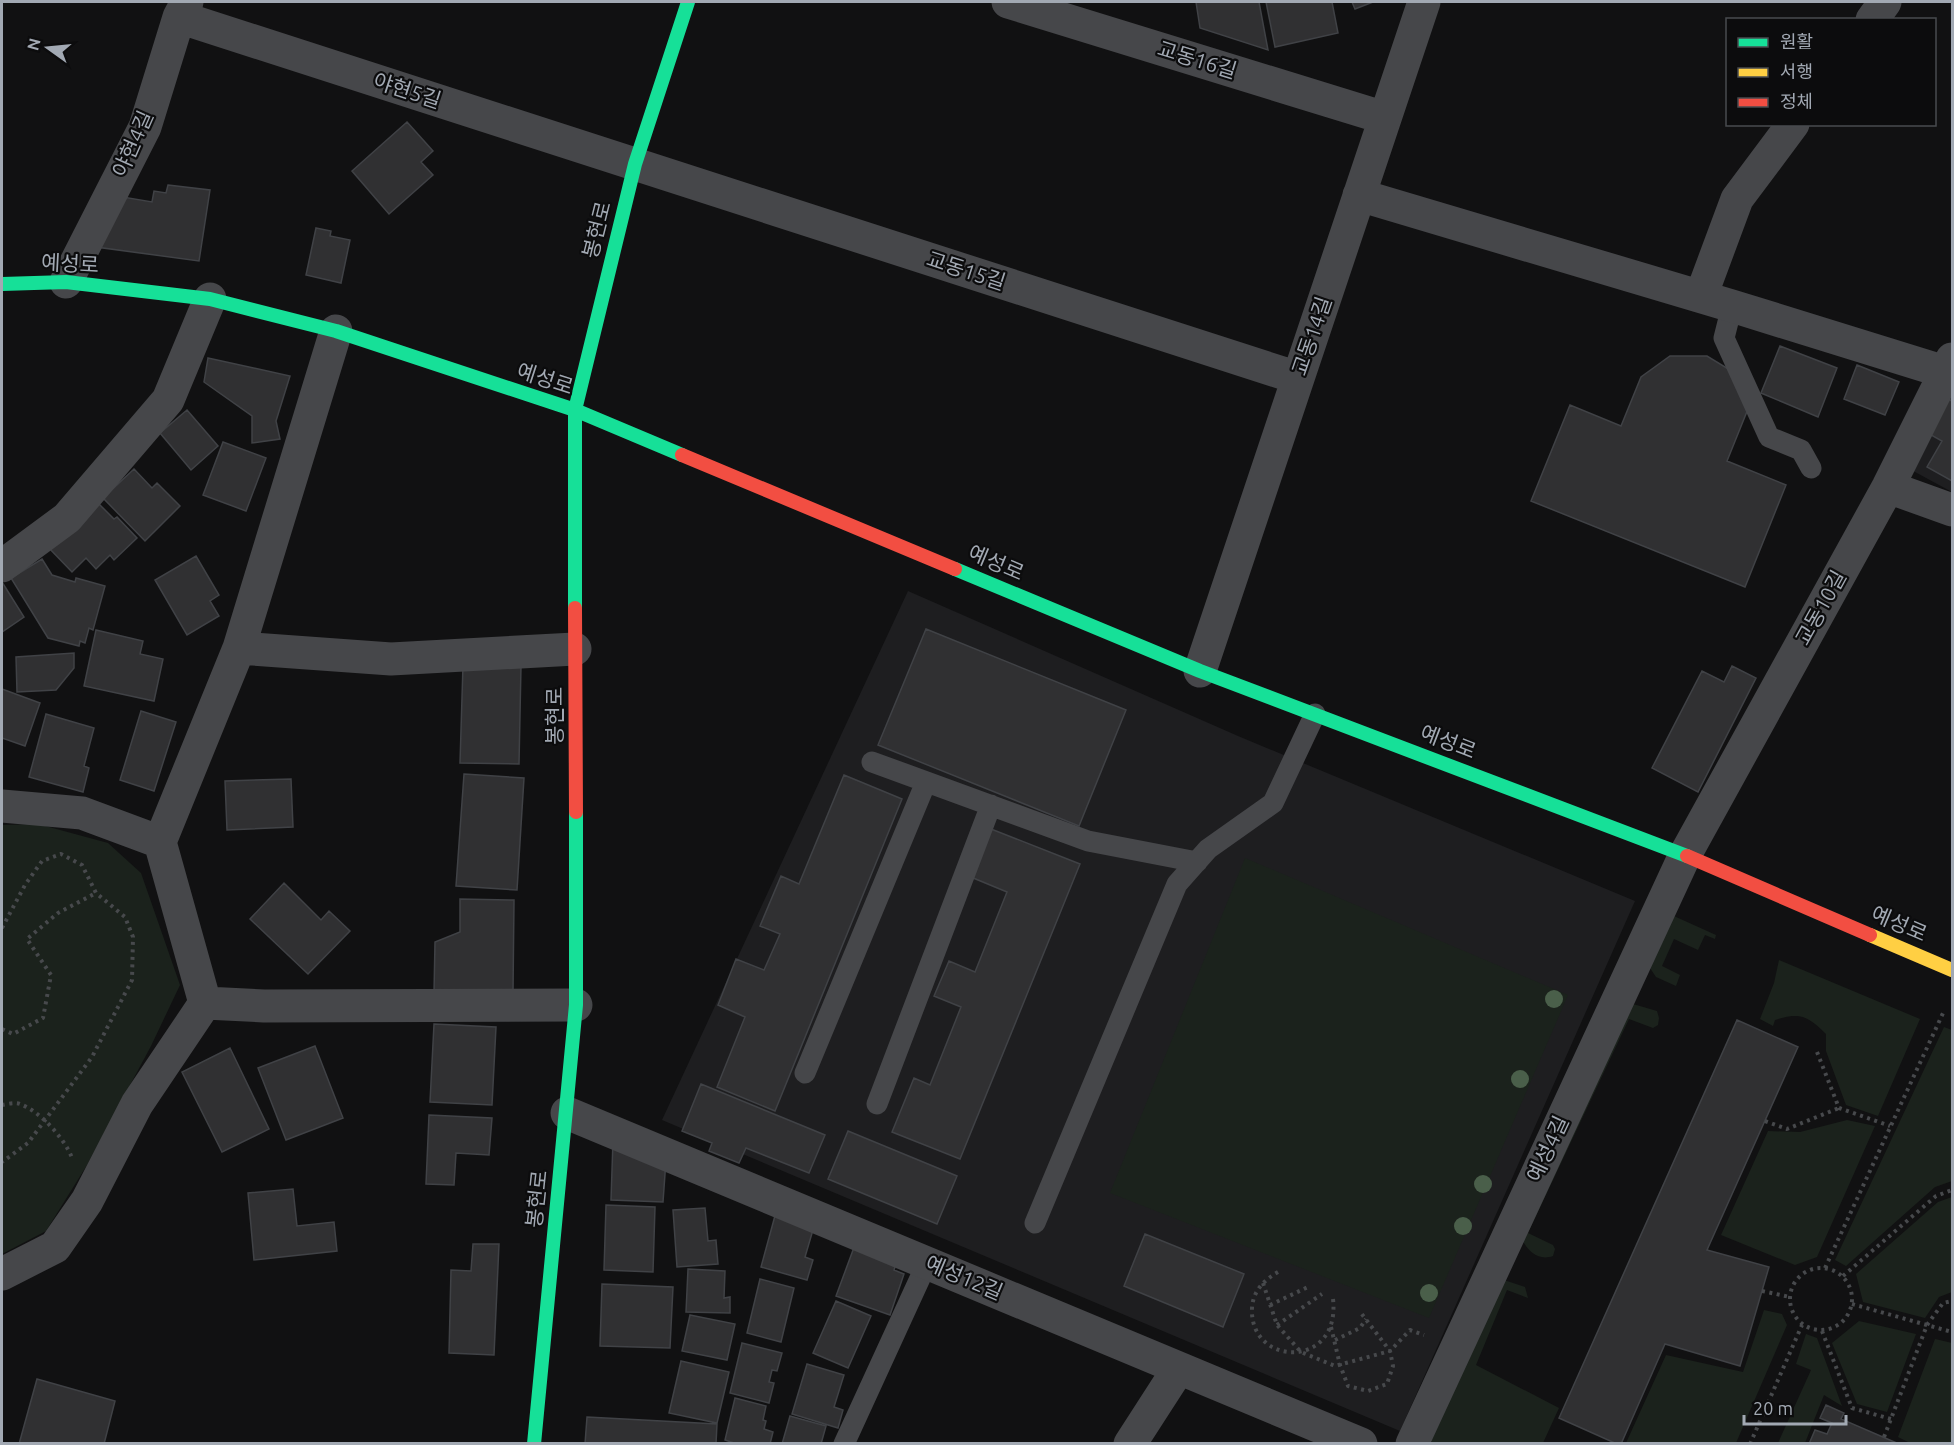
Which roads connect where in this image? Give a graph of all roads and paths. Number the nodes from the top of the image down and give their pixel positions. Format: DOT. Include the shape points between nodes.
graph roads {
  1 [pos="688,2"];
  2 [pos="1008,2"];
  3 [pos="1424,2"];
  4 [pos="1885,2"];
  5 [pos="183,9"];
  6 [pos="1873,18"];
  7 [pos="1385,118"];
  8 [pos="1792,126"];
  9 [pos="635,164"];
  10 [pos="1359,195"];
  11 [pos="66,282"];
  12 [pos="2,284"];
  13 [pos="210,298"];
  14 [pos="1716,301"];
  15 [pos="336,331"];
  16 [pos="1949,366"];
  17 [pos="1298,378"];
  18 [pos="575,411"];
  19 [pos="1811,468"];
  20 [pos="1888,487"];
  21 [pos="1953,510"];
  22 [pos="2,566"];
  23 [pos="239,648"];
  24 [pos="575,649"];
  25 [pos="1200,671"];
  26 [pos="1315,714"];
  27 [pos="872,762"];
  28 [pos="926,782"];
  29 [pos="991,805"];
  30 [pos="2,806"];
  31 [pos="160,843"];
  32 [pos="1685,855"];
  33 [pos="1197,862"];
  34 [pos="96,893"];
  35 [pos="2,928"];
  36 [pos="1953,970"];
  37 [pos="205,1003"];
  38 [pos="576,1005"];
  39 [pos="1944,1011"];
  40 [pos="2,1029"];
  41 [pos="1817,1052"];
  42 [pos="805,1073"];
  43 [pos="877,1104"];
  44 [pos="2,1105"];
  45 [pos="1839,1108"];
  46 [pos="567,1113"];
  47 [pos="45,1120"];
  48 [pos="1765,1122"];
  49 [pos="1890,1126"];
  50 [pos="2,1162"];
  51 [pos="1953,1190"];
  52 [pos="87,1201"];
  53 [pos="1035,1223"];
  54 [pos="927,1263"];
  55 [pos="1825,1268"];
  56 [pos="1278,1272"];
  57 [pos="2,1274"];
  58 [pos="1843,1276"];
  59 [pos="1263,1283"];
  60 [pos="1308,1287"];
  61 [pos="1762,1291"];
  62 [pos="1322,1294"];
  63 [pos="1790,1297"];
  64 [pos="1333,1299"];
  65 [pos="1953,1301"];
  66 [pos="1270,1305"];
  67 [pos="1852,1305"];
  68 [pos="1361,1313"];
  69 [pos="1366,1319"];
  70 [pos="1277,1325"];
  71 [pos="1802,1325"];
  72 [pos="1927,1325"];
  73 [pos="1331,1326"];
  74 [pos="1822,1331"];
  75 [pos="1953,1332"];
  76 [pos="1335,1340"];
  77 [pos="1456,1348"];
  78 [pos="1390,1351"];
  79 [pos="1301,1352"];
  80 [pos="1340,1365"];
  81 [pos="1179,1368"];
  82 [pos="1891,1419"];
  83 [pos="1884,1437"];
  84 [pos="534,1443"];
  85 [pos="844,1443"];
  86 [pos="1130,1443"];
  87 [pos="1361,1443"];
  88 [pos="1412,1443"];
  89 [pos="1750,1443"];
  1 -- 9 [label="street, 봉현로"];
  2 -- 7 [label="street, 교동16길"];
  3 -- 7 [label="street, 교동14길"];
  4 -- 6 [label="street"];
  5 -- 9 [label="street, 야현5길"];
  5 -- 11 [label="street, 야현4길" via="145,127"];
  7 -- 10 [label="street, 교동14길"];
  8 -- 14 [label="street" via="1737,199"];
  9 -- 17 [label="street, 교동15길"];
  9 -- 18 [label="street, 봉현로"];
  10 -- 14 [label="street"];
  10 -- 17 [label="street, 교동14길"];
  11 -- 12 [label="street, 예성로"];
  11 -- 13 [label="street, 예성로"];
  13 -- 15 [label="street, 예성로"];
  13 -- 22 [label="street" via="168,400 67,518"];
  14 -- 16 [label="street"];
  14 -- 19 [label="lane" via="1724,338 1768,437 1801,450"];
  15 -- 18 [label="street, 예성로"];
  15 -- 23 [label="street"];
  16 -- 20 [label="street, 교동10길"];
  17 -- 25 [label="street, 교동14길"];
  18 -- 24 [label="street, 봉현로"];
  18 -- 25 [label="street, 예성로"];
  20 -- 21 [label="street"];
  20 -- 32 [label="street, 교동10길"];
  23 -- 24 [label="street" via="392,659"];
  23 -- 31 [label="street"];
  24 -- 38 [label="street, 봉현로"];
  25 -- 26 [label="street, 예성로"];
  26 -- 32 [label="street, 예성로"];
  26 -- 33 [label="lane" via="1273,803 1208,849"];
  27 -- 28 [label="lane"];
  28 -- 29 [label="lane"];
  28 -- 42 [label="lane"];
  29 -- 33 [label="lane" via="1088,841"];
  29 -- 43 [label="lane"];
  30 -- 31 [label="street" via="82,813"];
  31 -- 37 [label="street"];
  32 -- 36 [label="street, 예성로"];
  32 -- 77 [label="street, 예성4길"];
  33 -- 53 [label="lane" via="1177,884"];
  34 -- 35 [label="path" via="82,865 61,854 42,861"];
  34 -- 40 [label="path" via="58,913 27,939 51,975 43,1018 13,1034"];
  34 -- 47 [label="path" via="125,916 133,937 132,980 92,1057"];
  37 -- 38 [label="street"];
  37 -- 52 [label="street" via="137,1104"];
  38 -- 46 [label="street, 봉현로"];
  39 -- 49 [label="path"];
  41 -- 45 [label="path"];
  44 -- 47 [label="path" via="19,1103"];
  45 -- 48 [label="path" via="1787,1129"];
  45 -- 49 [label="path"];
  46 -- 54 [label="street, 예성12길"];
  46 -- 84 [label="street, 봉현로"];
  47 -- 50 [label="path" via="28,1143"];
  47 -- 52 [label="path" via="69,1150"];
  49 -- 55 [label="path"];
  51 -- 58 [label="path" via="1936,1196"];
  52 -- 57 [label="street" via="54,1247"];
  54 -- 81 [label="street, 예성12길"];
  54 -- 85 [label="lane"];
  55 -- 58 [label="path"];
  55 -- 63 [label="path" via="1815,1268 1797,1278"];
  56 -- 59 [label="path"];
  58 -- 67 [label="path" via="1849,1285"];
  59 -- 66 [label="path"];
  59 -- 79 [label="path" via="1252,1303 1255,1330 1275,1348"];
  60 -- 66 [label="path"];
  61 -- 63 [label="path"];
  62 -- 70 [label="path"];
  63 -- 71 [label="path" via="1795,1317"];
  64 -- 73 [label="path"];
  65 -- 72 [label="path" via="1943,1303"];
  66 -- 70 [label="path"];
  67 -- 72 [label="path"];
  67 -- 74 [label="path" via="1842,1323"];
  68 -- 69 [label="path"];
  69 -- 76 [label="path" via="1360,1328"];
  69 -- 78 [label="path"];
  70 -- 79 [label="path"];
  71 -- 74 [label="path"];
  71 -- 89 [label="path"];
  72 -- 75 [label="path"];
  72 -- 82 [label="path"];
  73 -- 76 [label="path"];
  73 -- 79 [label="path" via="1314,1347"];
  74 -- 82 [label="path" via="1852,1408"];
  76 -- 80 [label="path"];
  77 -- 78 [label="path" via="1410,1330"];
  77 -- 88 [label="street, 예성4길"];
  78 -- 80 [label="path"];
  78 -- 80 [label="path" via="1393,1366 1387,1384 1368,1391 1348,1386"];
  79 -- 80 [label="path"];
  81 -- 86 [label="street"];
  81 -- 87 [label="street, 예성12길"];
  82 -- 83 [label="path"];
}
